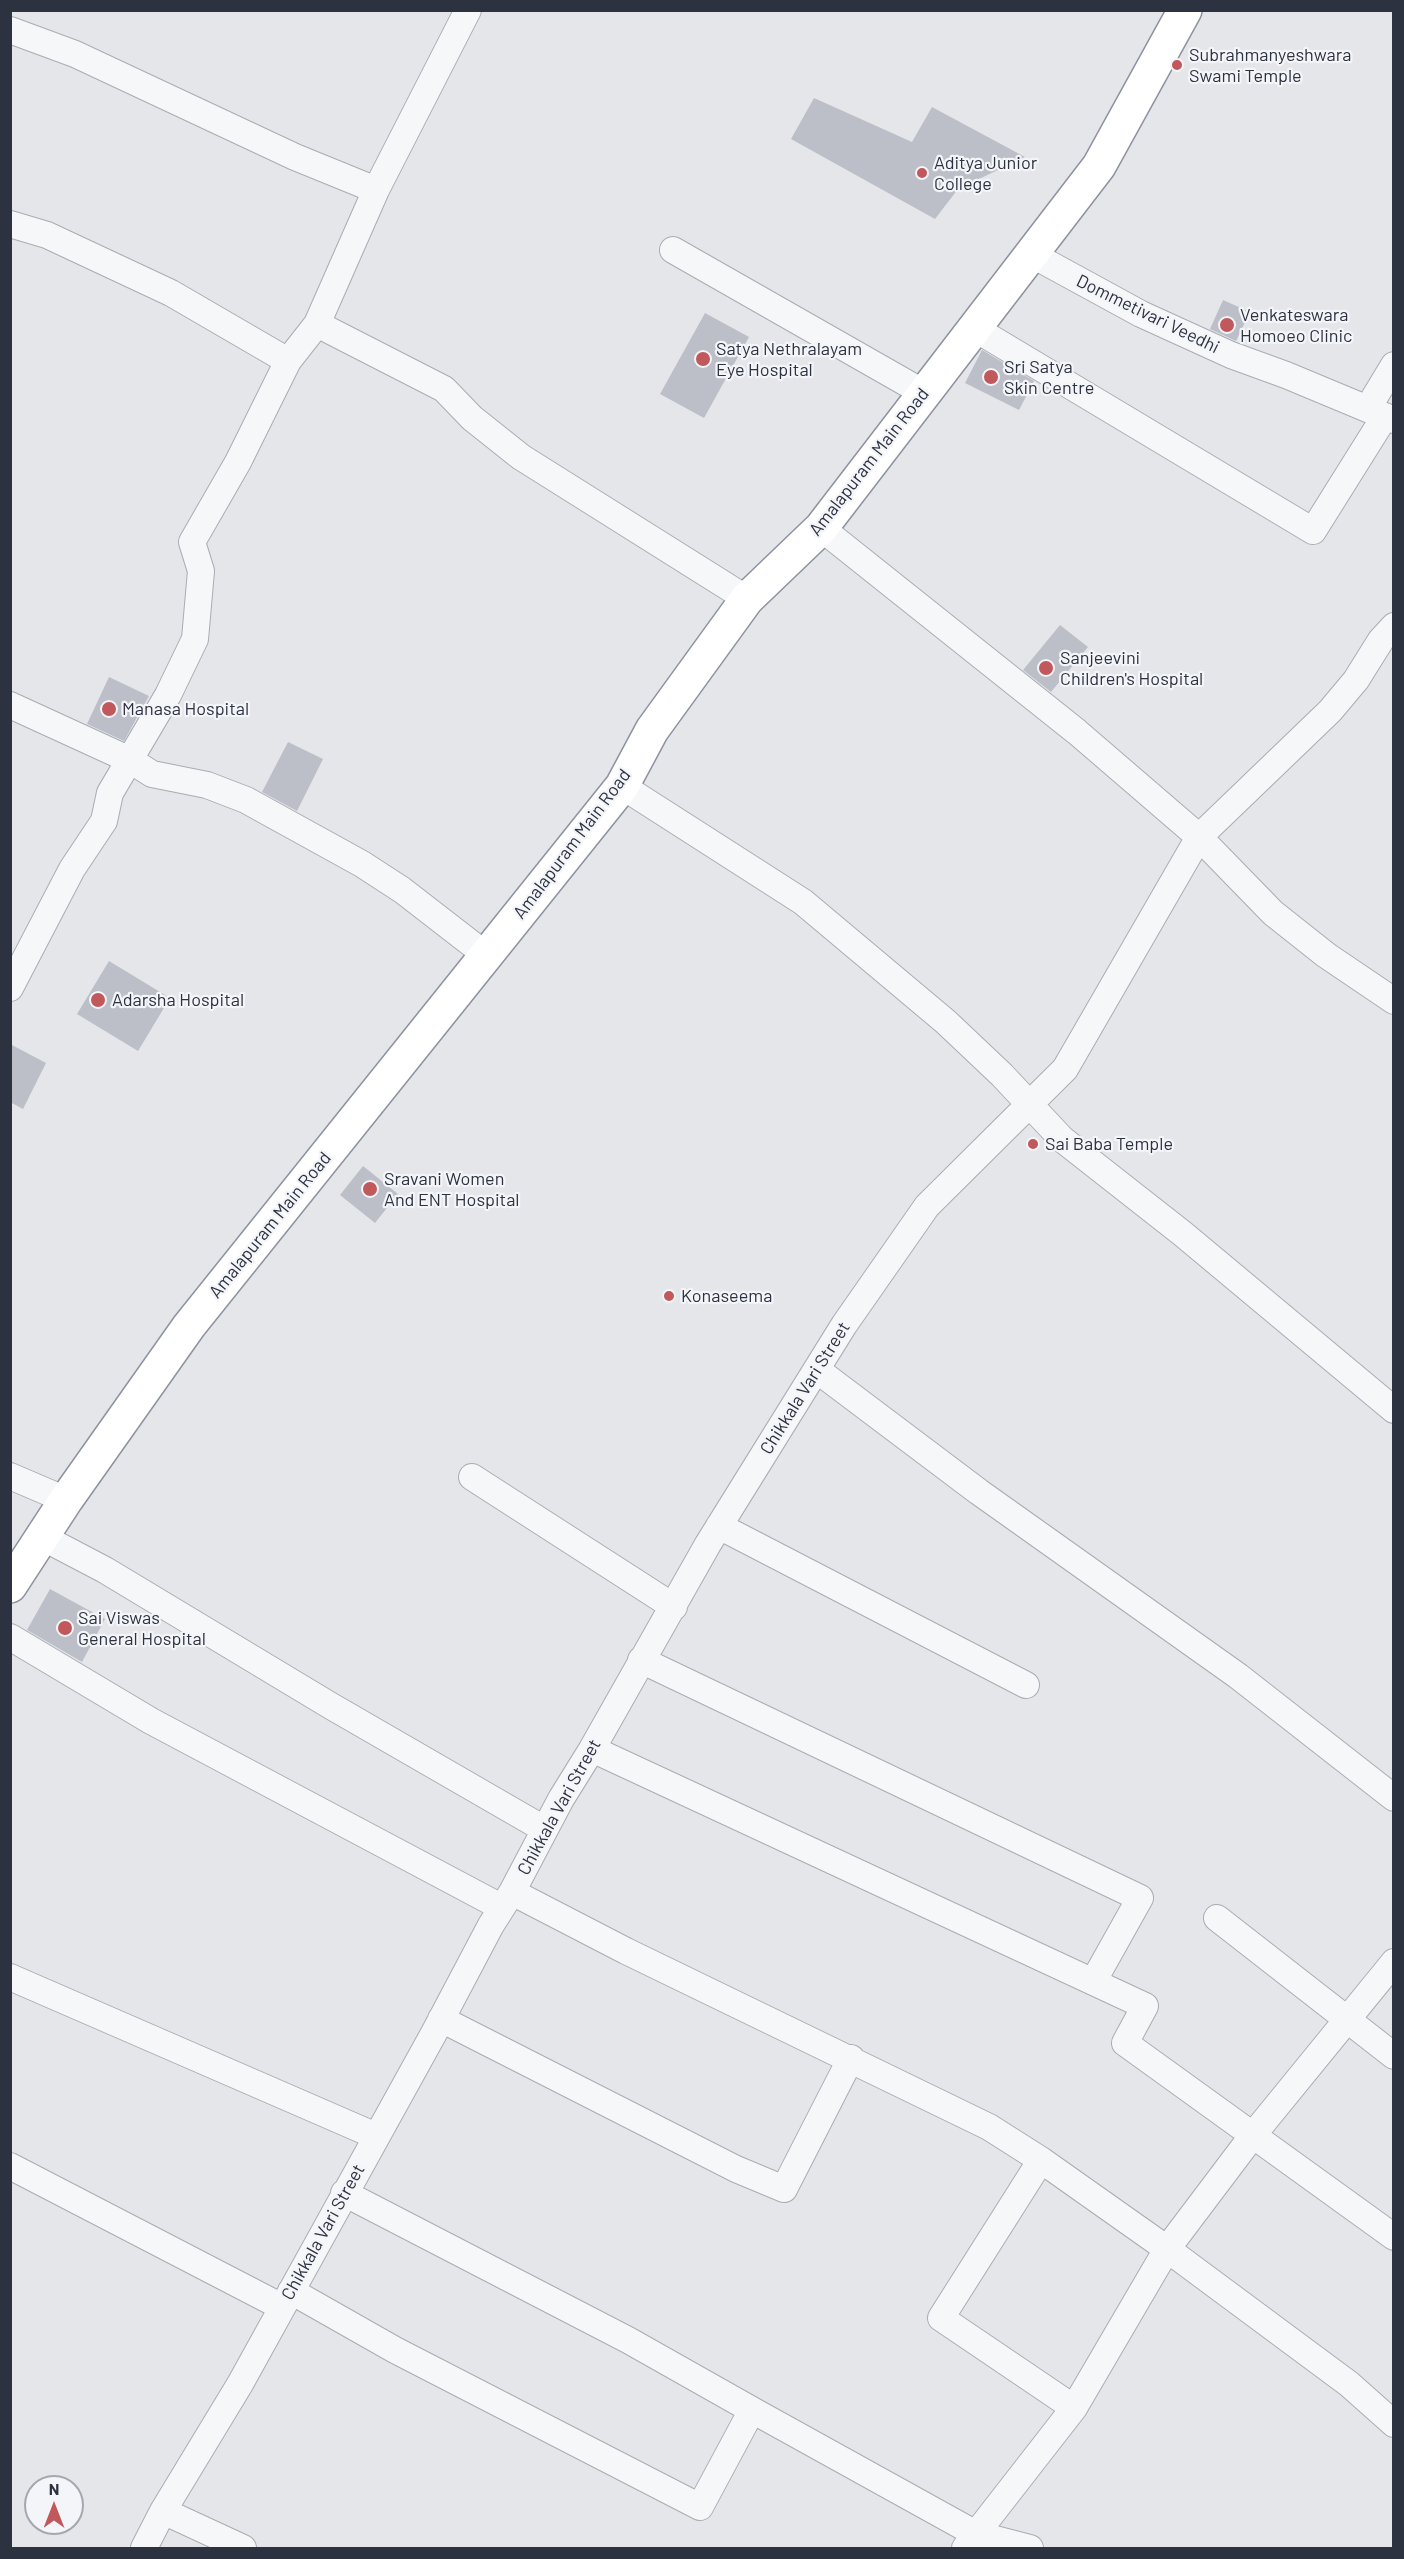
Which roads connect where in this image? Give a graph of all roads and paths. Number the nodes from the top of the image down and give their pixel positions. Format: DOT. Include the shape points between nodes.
graph roads {
  1 [pos="468,10"];
  2 [pos="1185,10"];
  3 [pos="10,30"];
  4 [pos="376,190"];
  5 [pos="10,224"];
  6 [pos="672,250"];
  7 [pos="1031,254"];
  8 [pos="316,324"];
  9 [pos="974,328"];
  10 [pos="288,361"];
  11 [pos="1394,365"];
  12 [pos="924,393"];
  13 [pos="1382,414"];
  14 [pos="821,528"];
  15 [pos="747,599"];
  16 [pos="1394,626"];
  17 [pos="10,705"];
  18 [pos="130,760"];
  19 [pos="621,786"];
  20 [pos="1199,837"];
  21 [pos="486,954"];
  22 [pos="10,988"];
  23 [pos="1394,1002"];
  24 [pos="1030,1104"];
  25 [pos="817,1370"];
  26 [pos="1394,1410"];
  27 [pos="10,1476"];
  28 [pos="472,1477"];
  29 [pos="66,1500"];
  30 [pos="719,1526"];
  31 [pos="44,1538"];
  32 [pos="10,1586"];
  33 [pos="674,1607"];
  34 [pos="10,1637"];
  35 [pos="641,1660"];
  36 [pos="1026,1685"];
  37 [pos="592,1749"];
  38 [pos="1394,1798"];
  39 [pos="544,1829"];
  40 [pos="506,1900"];
  41 [pos="1217,1918"];
  42 [pos="1394,1962"];
  43 [pos="10,1977"];
  44 [pos="1093,1982"];
  45 [pos="441,2019"];
  46 [pos="1347,2020"];
  47 [pos="1394,2056"];
  48 [pos="851,2058"];
  49 [pos="1253,2135"];
  50 [pos="376,2136"];
  51 [pos="1041,2160"];
  52 [pos="10,2166"];
  53 [pos="344,2193"];
  54 [pos="1394,2237"];
  55 [pos="1167,2249"];
  56 [pos="287,2299"];
  57 [pos="1074,2408"];
  58 [pos="752,2410"];
  59 [pos="1394,2424"];
  60 [pos="162,2511"];
  61 [pos="971,2541"];
  62 [pos="144,2548"];
  63 [pos="243,2548"];
  64 [pos="1030,2548"];
  1 -- 4 [label="street"];
  2 -- 7 [label="highway, Amalapuram Main Road" via="1099,166"];
  3 -- 4 [label="street" via="75,54 295,157"];
  4 -- 8 [label="street"];
  5 -- 10 [label="street" via="47,235 171,293"];
  6 -- 12 [label="street"];
  7 -- 9 [label="highway, Amalapuram Main Road"];
  7 -- 13 [label="street, Dommetivari Veedhi" via="1121,303 1232,355"];
  8 -- 10 [label="street"];
  8 -- 15 [label="street" via="444,389 472,418 521,457"];
  9 -- 12 [label="highway, Amalapuram Main Road"];
  9 -- 13 [label="street" via="1313,531"];
  10 -- 18 [label="street" via="238,462 192,542 201,571 195,639"];
  11 -- 13 [label="street"];
  12 -- 14 [label="highway, Amalapuram Main Road"];
  14 -- 15 [label="highway, Amalapuram Main Road"];
  14 -- 20 [label="street" via="1077,732"];
  15 -- 19 [label="highway, Amalapuram Main Road" via="652,729"];
  16 -- 20 [label="street, Chikkala Vari Street" via="1330,711"];
  17 -- 18 [label="street"];
  18 -- 21 [label="street" via="152,774 207,785 246,800 362,864"];
  18 -- 22 [label="street" via="110,793 104,821 72,869"];
  19 -- 21 [label="highway, Amalapuram Main Road"];
  19 -- 24 [label="street" via="803,902 946,1022"];
  20 -- 23 [label="street" via="1273,913"];
  20 -- 24 [label="street, Chikkala Vari Street" via="1065,1069"];
  21 -- 29 [label="highway, Amalapuram Main Road" via="189,1326"];
  24 -- 25 [label="street, Chikkala Vari Street" via="927,1206"];
  24 -- 26 [label="street" via="1062,1139"];
  25 -- 30 [label="street, Chikkala Vari Street"];
  25 -- 38 [label="street" via="978,1492 1238,1676"];
  27 -- 29 [label="street"];
  28 -- 33 [label="street"];
  29 -- 31 [label="highway, Amalapuram Main Road"];
  30 -- 33 [label="street, Chikkala Vari Street"];
  30 -- 36 [label="street"];
  31 -- 32 [label="highway, Amalapuram Main Road"];
  31 -- 39 [label="street" via="105,1570"];
  33 -- 35 [label="street, Chikkala Vari Street"];
  34 -- 40 [label="street" via="150,1721"];
  35 -- 37 [label="street, Chikkala Vari Street"];
  35 -- 44 [label="street" via="1140,1898"];
  37 -- 39 [label="street, Chikkala Vari Street"];
  37 -- 44 [label="street"];
  39 -- 40 [label="street, Chikkala Vari Street"];
  40 -- 45 [label="street, Chikkala Vari Street"];
  40 -- 48 [label="street"];
  41 -- 46 [label="street"];
  42 -- 46 [label="street"];
  43 -- 50 [label="street"];
  44 -- 49 [label="street" via="1145,2007 1125,2043"];
  45 -- 48 [label="street" via="726,2164 784,2188"];
  45 -- 50 [label="street, Chikkala Vari Street"];
  46 -- 47 [label="street"];
  46 -- 49 [label="street"];
  48 -- 51 [label="street" via="989,2127"];
  49 -- 54 [label="street"];
  49 -- 55 [label="street"];
  50 -- 53 [label="street, Chikkala Vari Street"];
  51 -- 55 [label="street"];
  51 -- 57 [label="street" via="940,2318"];
  52 -- 56 [label="street"];
  53 -- 56 [label="street, Chikkala Vari Street"];
  53 -- 58 [label="street" via="628,2340"];
  55 -- 57 [label="street"];
  55 -- 59 [label="street" via="1348,2384"];
  56 -- 58 [label="street" via="700,2506"];
  56 -- 60 [label="street, Chikkala Vari Street"];
  57 -- 61 [label="street"];
  58 -- 61 [label="street"];
  60 -- 62 [label="street, Chikkala Vari Street"];
  60 -- 63 [label="street"];
  61 -- 64 [label="street"];
}
